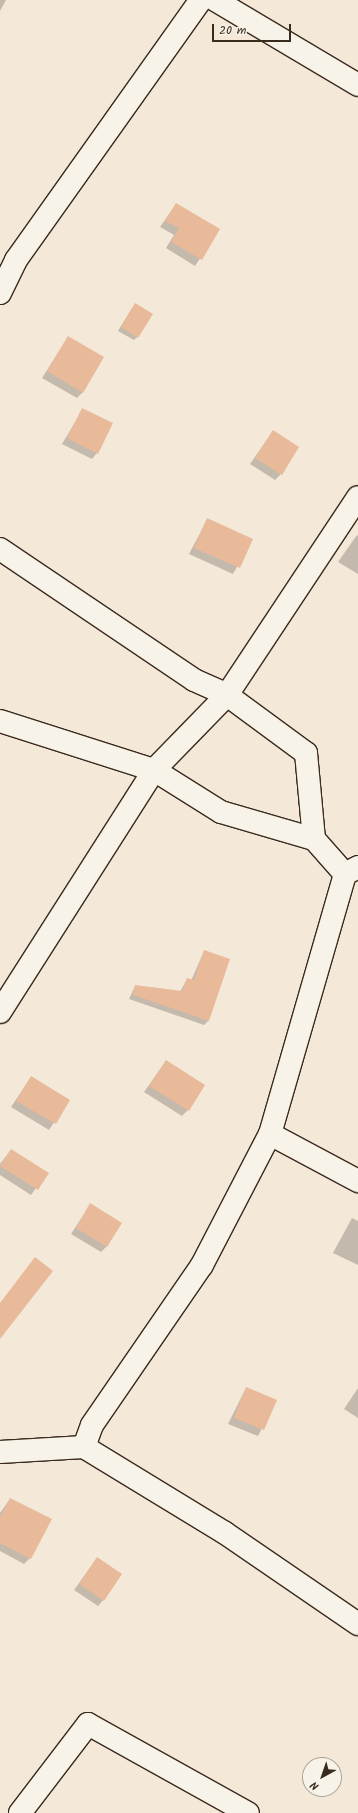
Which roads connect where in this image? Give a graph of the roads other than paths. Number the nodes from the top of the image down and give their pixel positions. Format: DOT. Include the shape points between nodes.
graph roads {
  1 [pos="201,0"];
  2 [pos="215,0"];
  3 [pos="358,86"];
  4 [pos="0,293"];
  5 [pos="358,497"];
  6 [pos="0,549"];
  7 [pos="227,695"];
  8 [pos="0,721"];
  9 [pos="154,770"];
  10 [pos="314,840"];
  11 [pos="351,871"];
  12 [pos="0,1012"];
  13 [pos="270,1134"];
  14 [pos="358,1181"];
  15 [pos="84,1448"];
  16 [pos="0,1452"];
  17 [pos="358,1624"];
  18 [pos="20,1813"];
  19 [pos="248,1813"];
  1 -- 4 [label="street" via="16,260"];
  2 -- 3 [label="street"];
  5 -- 7 [label="street"];
  6 -- 7 [label="street" via="194,680"];
  7 -- 9 [label="street"];
  7 -- 10 [label="street" via="306,753"];
  8 -- 9 [label="street"];
  9 -- 10 [label="street" via="221,812"];
  9 -- 12 [label="street"];
  10 -- 11 [label="street"];
  11 -- 13 [label="street"];
  13 -- 14 [label="street"];
  13 -- 15 [label="street" via="202,1265 92,1424"];
  15 -- 16 [label="street"];
  15 -- 17 [label="street" via="225,1533"];
  18 -- 19 [label="street" via="88,1724"];
}
